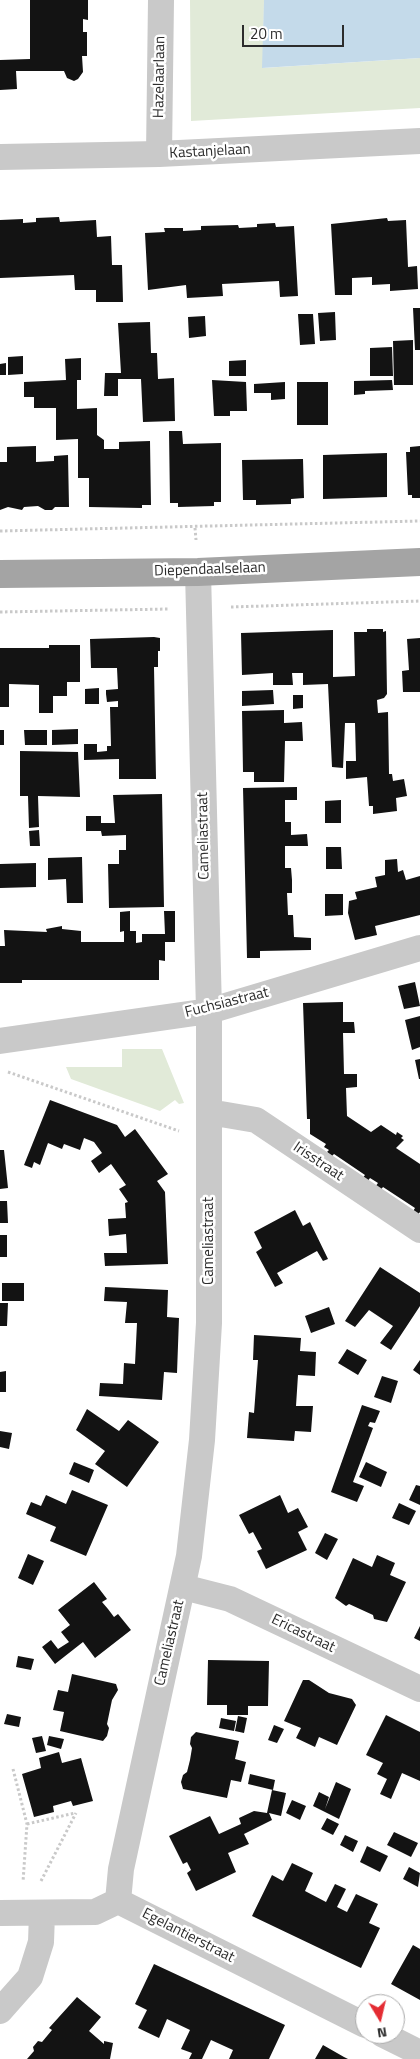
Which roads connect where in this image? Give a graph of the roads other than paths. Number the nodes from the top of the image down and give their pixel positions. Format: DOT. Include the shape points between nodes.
graph roads {
  1 [pos="161,0"];
  2 [pos="420,141"];
  3 [pos="159,154"];
  4 [pos="0,157"];
  5 [pos="420,562"];
  6 [pos="198,572"];
  7 [pos="0,574"];
  8 [pos="420,948"];
  9 [pos="208,1011"];
  10 [pos="0,1041"];
  11 [pos="209,1112"];
  12 [pos="420,1230"];
  13 [pos="183,1587"];
  14 [pos="420,1690"];
  15 [pos="118,1901"];
  16 [pos="0,1913"];
  17 [pos="42,1914"];
  18 [pos="0,2011"];
  19 [pos="355,2020"];
  20 [pos="402,2044"];
  21 [pos="420,2053"];
  1 -- 3 [label="street, Hazelaarlaan"];
  2 -- 3 [label="street, Kastanjelaan"];
  3 -- 4 [label="street, Kastanjelaan"];
  5 -- 6 [label="main road, Diependaalselaan"];
  6 -- 7 [label="main road, Diependaalselaan"];
  6 -- 9 [label="street, Cameliastraat"];
  8 -- 9 [label="street, Fuchsiastraat"];
  9 -- 10 [label="street, Fuchsiastraat"];
  9 -- 11 [label="street, Cameliastraat"];
  11 -- 12 [label="street, Irisstraat" via="256,1120"];
  11 -- 13 [label="street, Cameliastraat" via="209,1323 202,1440"];
  13 -- 14 [label="street, Ericastraat" via="230,1599"];
  13 -- 15 [label="street, Cameliastraat" via="121,1869"];
  15 -- 17 [label="street" via="95,1912"];
  15 -- 19 [label="street, Egelantierstraat"];
  16 -- 17 [label="street"];
  17 -- 18 [label="street" via="41,1942 30,1977"];
  20 -- 21 [label="street"];
}
